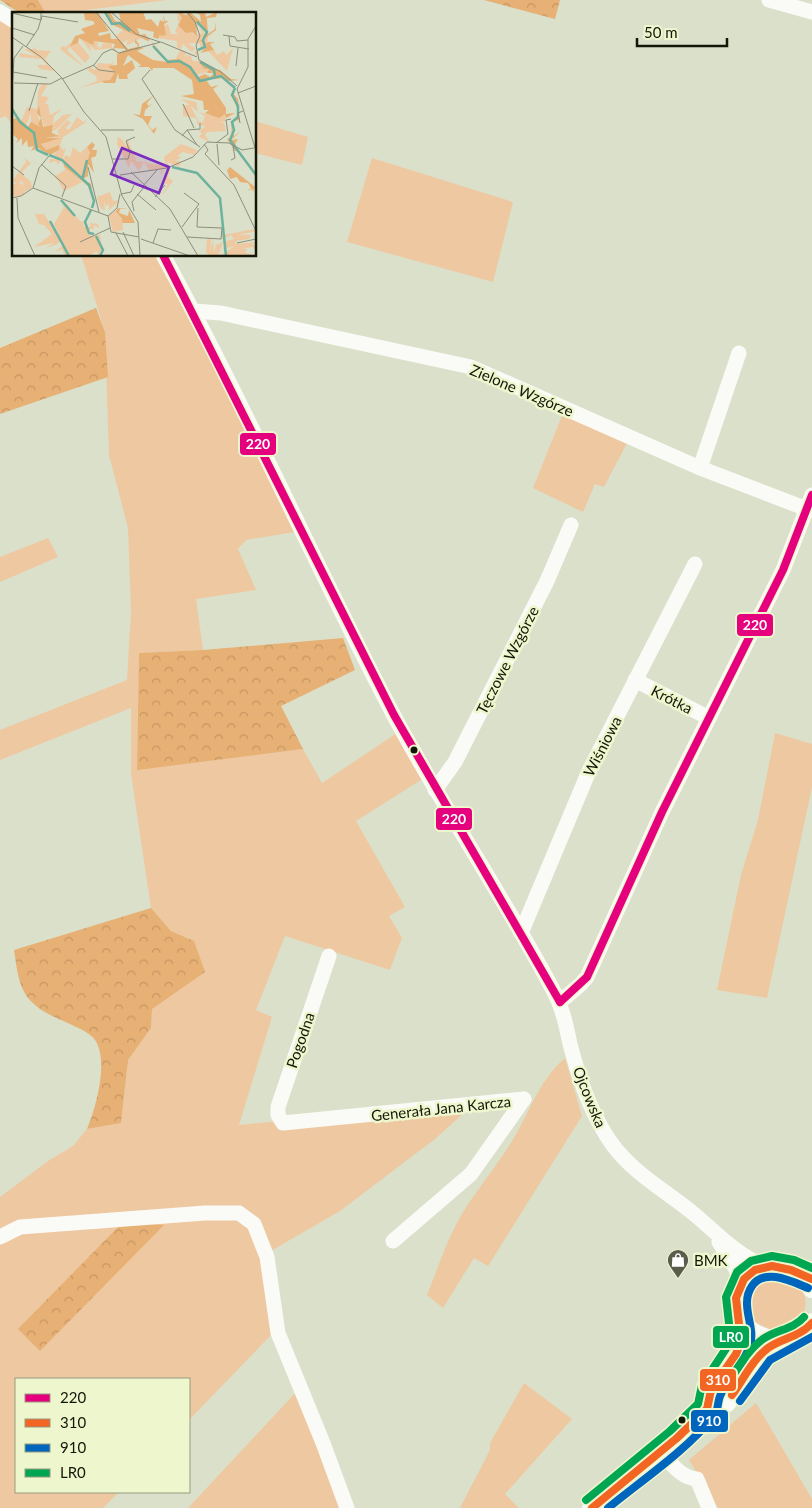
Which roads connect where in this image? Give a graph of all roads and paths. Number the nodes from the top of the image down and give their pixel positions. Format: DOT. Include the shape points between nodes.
graph roads {
  1 [pos="769,0"];
  2 [pos="0,12"];
  3 [pos="812,12"];
  4 [pos="12,20"];
  5 [pos="164,256"];
  6 [pos="194,311"];
  7 [pos="739,353"];
  8 [pos="700,468"];
  9 [pos="809,502"];
  10 [pos="571,525"];
  11 [pos="695,564"];
  12 [pos="635,680"];
  13 [pos="709,718"];
  14 [pos="435,790"];
  15 [pos="521,933"];
  16 [pos="329,956"];
  17 [pos="560,1002"];
  18 [pos="283,1123"];
  19 [pos="715,1234"];
  20 [pos="0,1237"];
  21 [pos="393,1241"];
  22 [pos="766,1266"];
  23 [pos="808,1280"];
  24 [pos="740,1285"];
  25 [pos="737,1314"];
  26 [pos="812,1323"];
  27 [pos="782,1340"];
  28 [pos="706,1409"];
  29 [pos="660,1452"];
  30 [pos="347,1508"];
  31 [pos="592,1508"];
  32 [pos="709,1508"];
  1 -- 3 [label="street"];
  2 -- 4 [label="street"];
  5 -- 6 [label="street, Ojcowska"];
  6 -- 8 [label="street, Zielone Wzgórze" via="221,313 471,367"];
  6 -- 14 [label="street, Ojcowska" via="357,645"];
  7 -- 8 [label="street"];
  8 -- 9 [label="street, Zielone Wzgórze"];
  9 -- 13 [label="street" via="783,570"];
  10 -- 14 [label="street, Tęczowe Wzgórze" via="547,581 455,762"];
  11 -- 12 [label="street, Wiśniowa"];
  12 -- 13 [label="street, Krótka"];
  12 -- 15 [label="street, Wiśniowa" via="589,771"];
  13 -- 17 [label="street" via="587,976"];
  14 -- 15 [label="street, Ojcowska"];
  15 -- 17 [label="street, Ojcowska"];
  16 -- 18 [label="street, Pogodna" via="278,1106 278,1115"];
  17 -- 19 [label="street, Ojcowska" via="586,1096 610,1142 640,1173"];
  18 -- 21 [label="street, Generała Jana Karcza" via="524,1099 471,1174"];
  19 -- 22 [label="street, Ojcowska" via="747,1258"];
  19 -- 24 [label="street, Ojcowska" via="736,1269"];
  20 -- 30 [label="street" via="20,1227 205,1213 239,1213 254,1224 267,1257 278,1333"];
  22 -- 23 [label="main road" via="778,1266"];
  22 -- 24 [label="main road" via="750,1274"];
  24 -- 25 [label="main road" via="736,1298"];
  25 -- 27 [label="main road" via="744,1325 756,1334"];
  25 -- 28 [label="main road" via="741,1330 739,1347 710,1390"];
  26 -- 27 [label="main road" via="801,1334"];
  27 -- 28 [label="main road" via="762,1353 726,1403"];
  28 -- 29 [label="main road"];
  29 -- 31 [label="main road"];
  29 -- 32 [label="street" via="680,1473 697,1479"];
}
